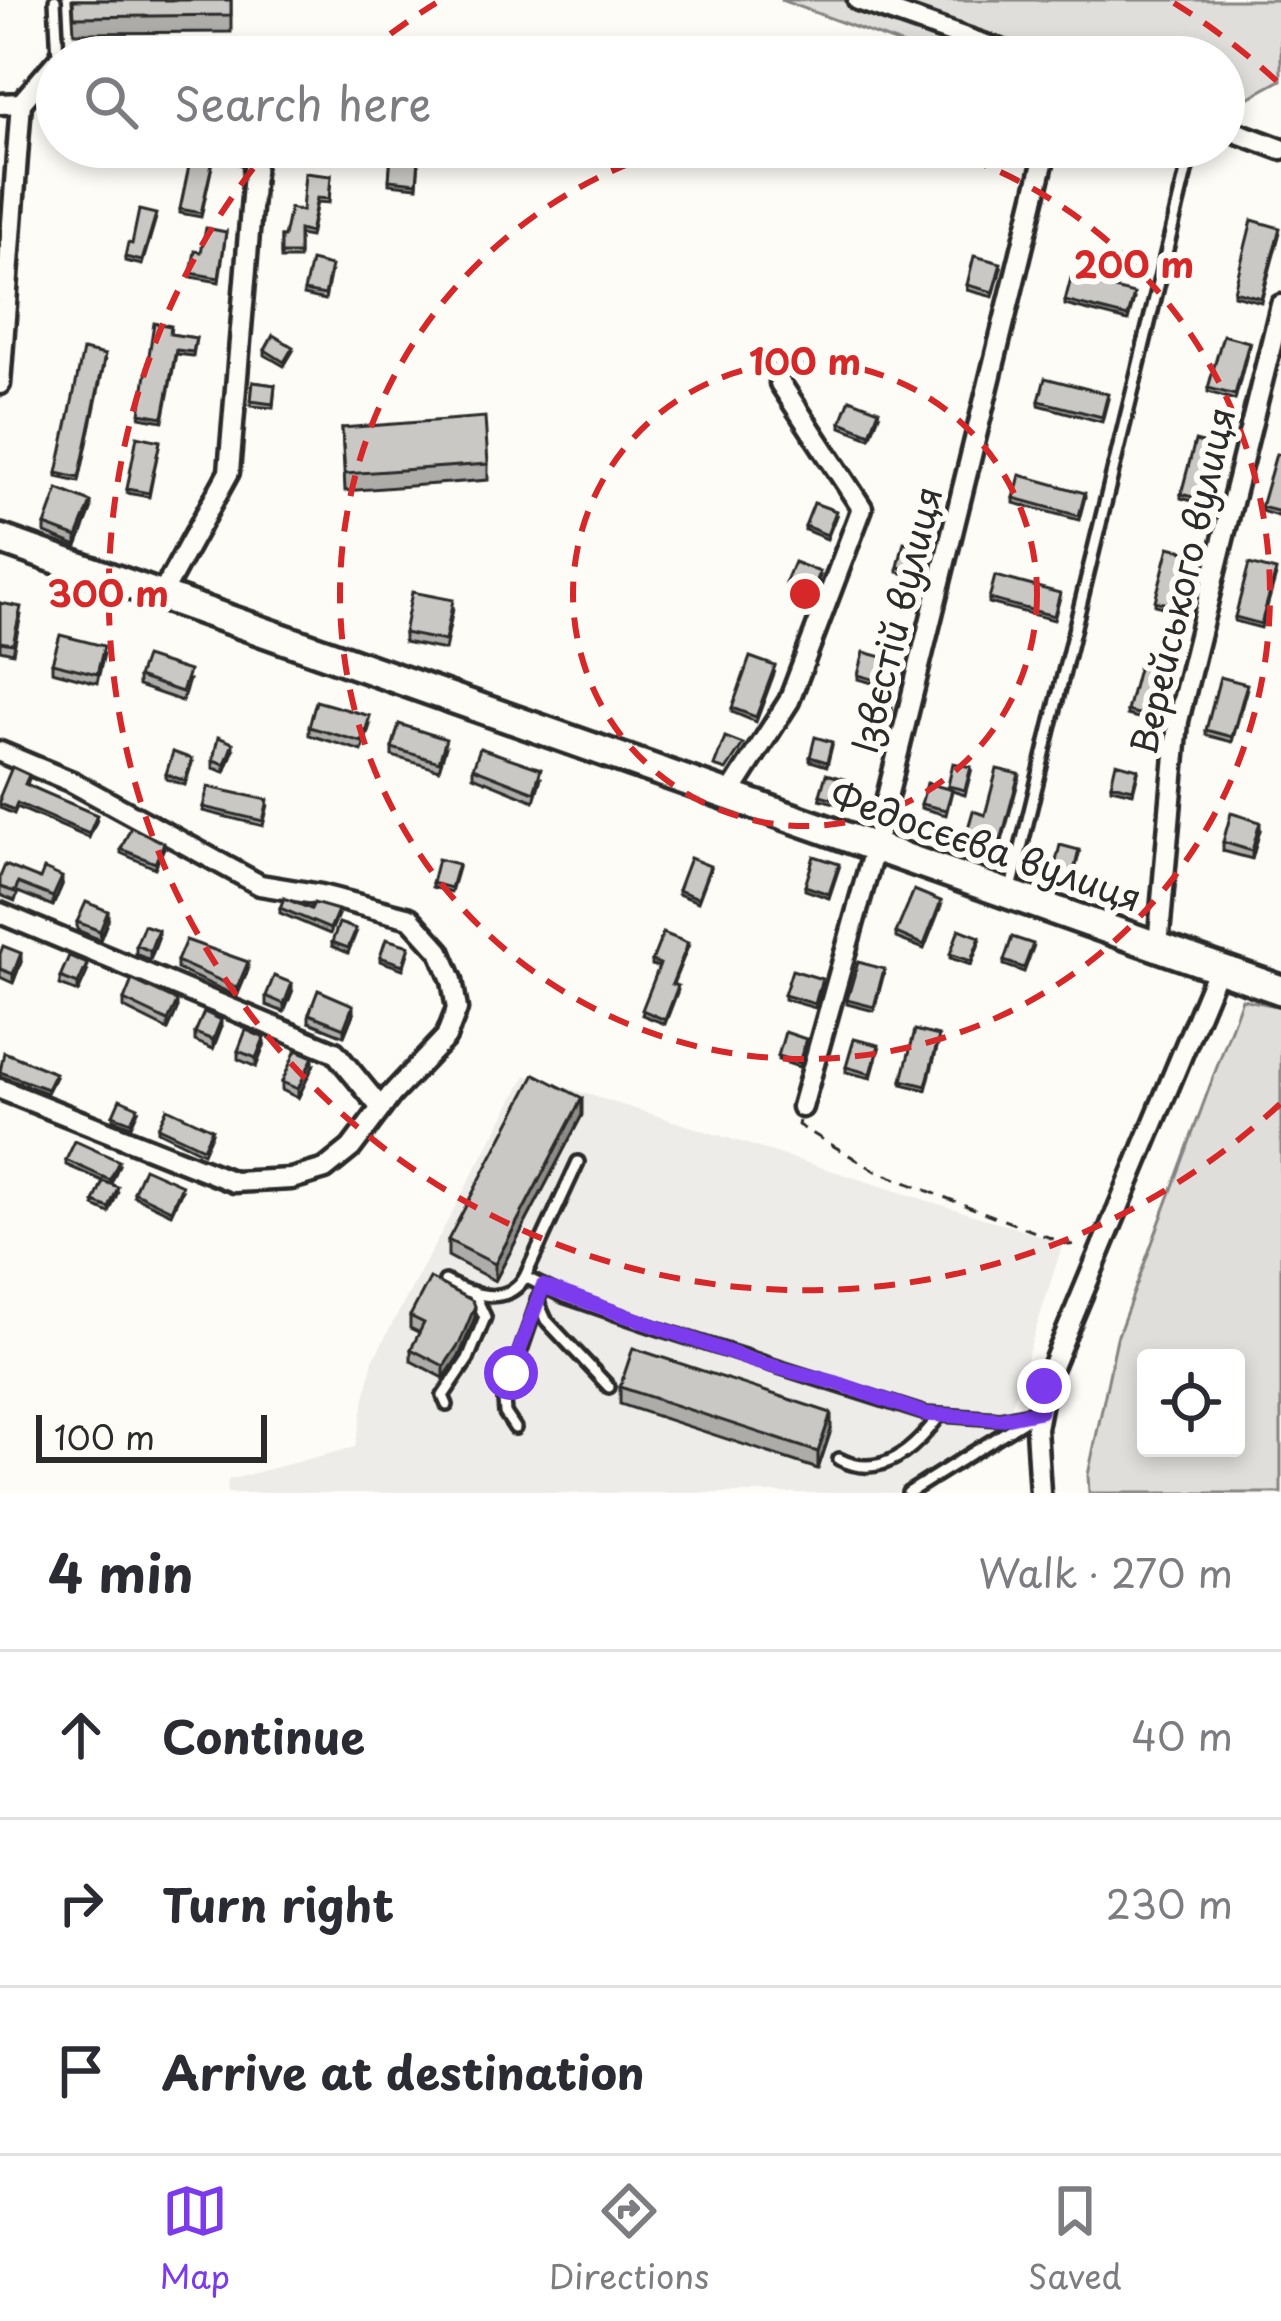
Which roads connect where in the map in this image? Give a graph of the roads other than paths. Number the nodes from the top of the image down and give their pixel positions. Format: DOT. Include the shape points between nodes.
graph roads {
  1 [pos="55,0"];
  2 [pos="858,0"];
  3 [pos="56,36"];
  4 [pos="960,36"];
  5 [pos="36,85"];
  6 [pos="0,104"];
  7 [pos="21,104"];
  8 [pos="1245,135"];
  9 [pos="1281,148"];
  10 [pos="254,168"];
  11 [pos="1042,168"];
  12 [pos="1187,168"];
  13 [pos="1281,305"];
  14 [pos="780,383"];
  15 [pos="0,384"];
  16 [pos="0,538"];
  17 [pos="161,596"];
  18 [pos="0,752"];
  19 [pos="730,795"];
  20 [pos="874,846"];
  21 [pos="1010,893"];
  22 [pos="0,914"];
  23 [pos="1158,946"];
  24 [pos="1218,968"];
  25 [pos="1281,990"];
  26 [pos="0,1089"];
  27 [pos="802,1107"];
  28 [pos="381,1108"];
  29 [pos="578,1162"];
  30 [pos="525,1277"];
  31 [pos="445,1281"];
  32 [pos="543,1286"];
  33 [pos="473,1292"];
  34 [pos="537,1300"];
  35 [pos="609,1387"];
  36 [pos="447,1405"];
  37 [pos="1040,1411"];
  38 [pos="940,1415"];
  39 [pos="515,1428"];
  40 [pos="839,1459"];
  41 [pos="908,1493"];
  42 [pos="1040,1493"];
  1 -- 3 [label="lane"];
  2 -- 4 [label="street"];
  5 -- 7 [label="street"];
  6 -- 7 [label="street"];
  7 -- 15 [label="street"];
  8 -- 9 [label="street"];
  10 -- 17 [label="street" via="229,472"];
  11 -- 20 [label="street, Ізвєстій вулиця"];
  12 -- 21 [label="lane"];
  13 -- 23 [label="street, Верейського вулиця" via="1178,721"];
  14 -- 19 [label="street, Ізвєстій вулиця" via="862,508 789,701"];
  16 -- 17 [label="main road"];
  17 -- 19 [label="main road, Федосєєва вулиця"];
  18 -- 28 [label="street" via="72,782 260,885 410,918 440,951 458,1009 446,1037"];
  19 -- 20 [label="main road, Федосєєва вулиця"];
  20 -- 21 [label="main road, Федосєєва вулиця"];
  20 -- 27 [label="street, Ізвєстій вулиця"];
  21 -- 23 [label="main road, Федосєєва вулиця"];
  22 -- 28 [label="street" via="335,1052"];
  23 -- 24 [label="main road, Федосєєва вулиця"];
  24 -- 25 [label="main road, Федосєєва вулиця"];
  24 -- 37 [label="street"];
  26 -- 28 [label="street" via="234,1182 325,1169"];
  29 -- 30 [label="lane"];
  30 -- 32 [label="lane"];
  30 -- 33 [label="lane" via="506,1296"];
  31 -- 33 [label="lane"];
  32 -- 34 [label="lane"];
  32 -- 38 [label="lane" via="756,1362"];
  33 -- 36 [label="lane" via="485,1317 443,1396"];
  34 -- 35 [label="lane"];
  34 -- 39 [label="lane" via="504,1400"];
  37 -- 38 [label="lane" via="1000,1419"];
  37 -- 41 [label="lane"];
  37 -- 42 [label="street"];
  38 -- 40 [label="lane" via="915,1448 888,1463"];
}
